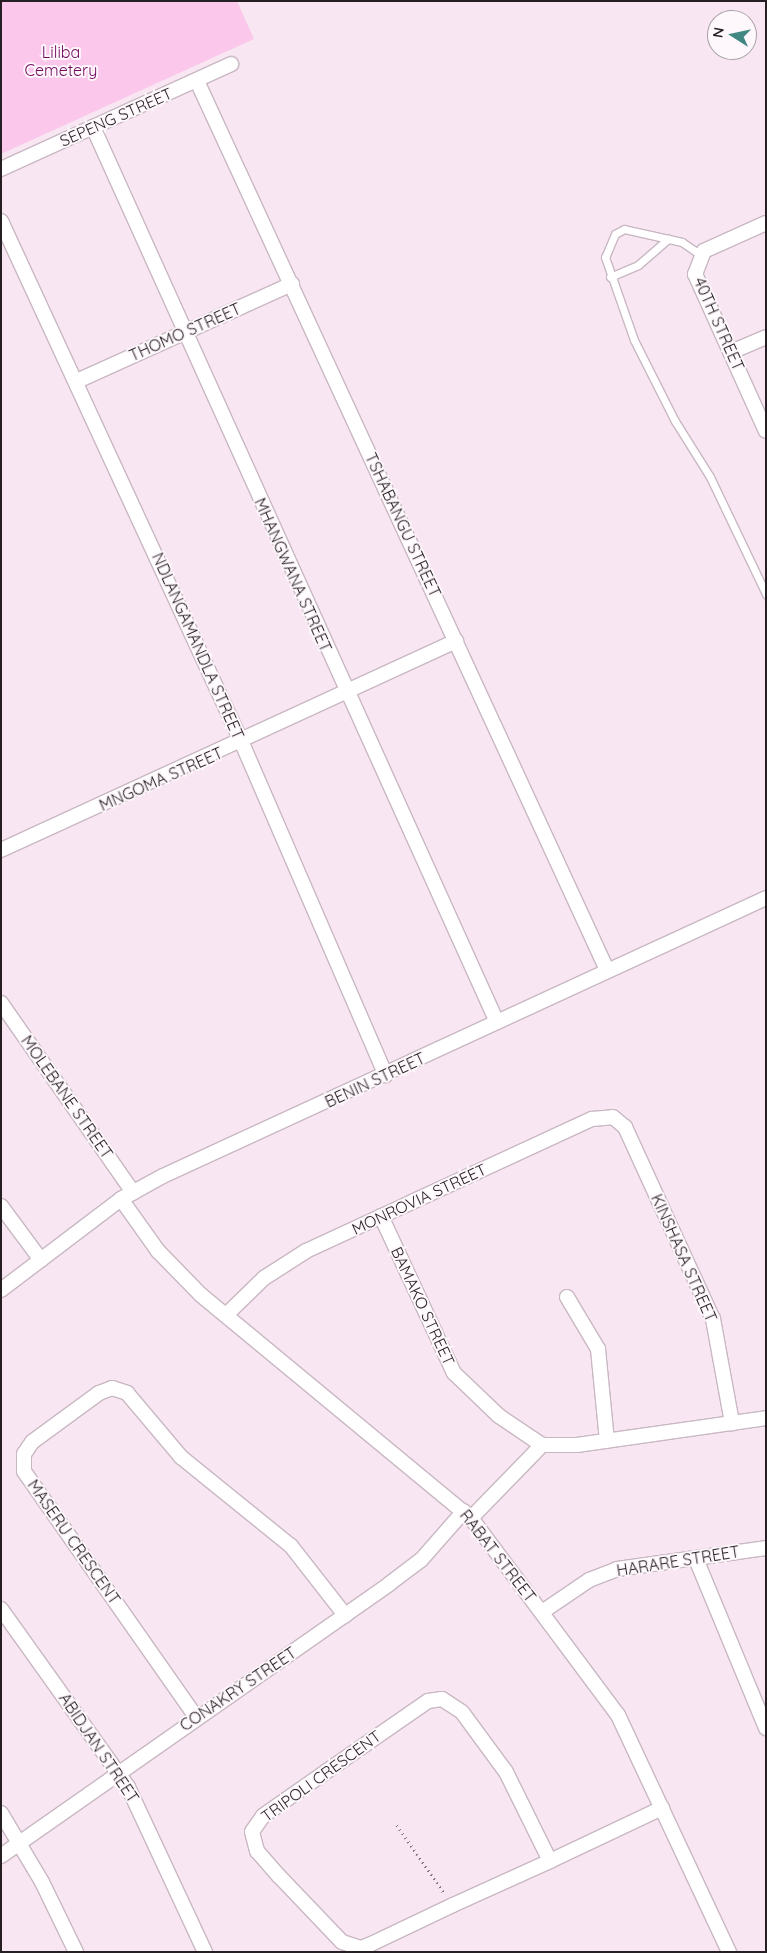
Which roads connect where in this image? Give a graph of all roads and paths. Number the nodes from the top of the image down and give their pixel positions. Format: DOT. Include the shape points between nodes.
graph roads {
  1 [pos="231,64"];
  2 [pos="197,81"];
  3 [pos="93,127"];
  4 [pos="1,169"];
  5 [pos="1,221"];
  6 [pos="766,223"];
  7 [pos="668,239"];
  8 [pos="701,255"];
  9 [pos="610,277"];
  10 [pos="292,284"];
  11 [pos="186,333"];
  12 [pos="766,336"];
  13 [pos="731,352"];
  14 [pos="77,380"];
  15 [pos="766,431"];
  16 [pos="766,594"];
  17 [pos="456,641"];
  18 [pos="346,695"];
  19 [pos="242,743"];
  20 [pos="1,850"];
  21 [pos="766,898"];
  22 [pos="607,970"];
  23 [pos="1,1003"];
  24 [pos="497,1022"];
  25 [pos="386,1075"];
  26 [pos="625,1127"];
  27 [pos="133,1192"];
  28 [pos="121,1200"];
  29 [pos="1,1206"];
  30 [pos="381,1216"];
  31 [pos="41,1260"];
  32 [pos="1,1290"];
  33 [pos="567,1297"];
  34 [pos="226,1315"];
  35 [pos="766,1418"];
  36 [pos="732,1423"];
  37 [pos="607,1441"];
  38 [pos="542,1445"];
  39 [pos="468,1514"];
  40 [pos="766,1548"];
  41 [pos="696,1559"];
  42 [pos="1,1608"];
  43 [pos="542,1612"];
  44 [pos="345,1615"];
  45 [pos="196,1717"];
  46 [pos="766,1728"];
  47 [pos="119,1773"];
  48 [pos="662,1808"];
  49 [pos="1,1813"];
  50 [pos="397,1825"];
  51 [pos="19,1844"];
  52 [pos="1,1856"];
  53 [pos="550,1860"];
  54 [pos="453,1905"];
  55 [pos="76,1952"];
  56 [pos="205,1952"];
  57 [pos="729,1952"];
  1 -- 2 [label="street, SEPENG STREET"];
  2 -- 3 [label="street, SEPENG STREET"];
  2 -- 10 [label="street, TSHABANGU STREET"];
  3 -- 4 [label="street, SEPENG STREET"];
  3 -- 11 [label="street, MHANGWANA STREET"];
  5 -- 14 [label="street, NDLANGAMANDLA STREET"];
  6 -- 8 [label="street, 40TH STREET"];
  7 -- 8 [label="lane"];
  7 -- 9 [label="lane" via="638,265"];
  7 -- 9 [label="lane" via="624,229 615,234 605,257"];
  8 -- 13 [label="street, 40TH STREET" via="696,278"];
  9 -- 16 [label="lane" via="634,340 675,421 719,494"];
  10 -- 11 [label="street, THOMO STREET"];
  10 -- 17 [label="street, TSHABANGU STREET"];
  11 -- 14 [label="street, THOMO STREET"];
  11 -- 18 [label="street, MHANGWANA STREET"];
  12 -- 13 [label="street"];
  13 -- 15 [label="street, 40TH STREET"];
  14 -- 19 [label="street, NDLANGAMANDLA STREET"];
  17 -- 18 [label="street, MNGOMA STREET"];
  17 -- 22 [label="street, TSHABANGU STREET"];
  18 -- 19 [label="street, MNGOMA STREET"];
  18 -- 24 [label="street, MHANGWANA STREET"];
  19 -- 20 [label="street, MNGOMA STREET"];
  19 -- 25 [label="street, NDLANGAMANDLA STREET"];
  21 -- 22 [label="street, BENIN STREET"];
  22 -- 24 [label="street, BENIN STREET"];
  23 -- 27 [label="street, MOLEBANE STREET"];
  24 -- 25 [label="street, BENIN STREET"];
  25 -- 27 [label="street, BENIN STREET"];
  26 -- 30 [label="street, MONROVIA STREET" via="613,1117 592,1119"];
  26 -- 36 [label="street, KINSHASA STREET" via="713,1319"];
  27 -- 28 [label="street, BENIN STREET"];
  28 -- 31 [label="street, BENIN STREET"];
  28 -- 34 [label="street, RABAT STREET" via="158,1251"];
  29 -- 31 [label="street"];
  30 -- 34 [label="street, MONROVIA STREET" via="274,1270"];
  30 -- 38 [label="street, BAMAKO STREET" via="454,1373 499,1416"];
  31 -- 32 [label="street, BENIN STREET"];
  33 -- 37 [label="street" via="598,1349"];
  34 -- 39 [label="street, RABAT STREET"];
  35 -- 36 [label="street"];
  36 -- 37 [label="street"];
  37 -- 38 [label="street"];
  38 -- 39 [label="street"];
  39 -- 43 [label="street, RABAT STREET"];
  39 -- 44 [label="street, CONAKRY STREET" via="421,1560"];
  40 -- 41 [label="street, HARARE STREET"];
  41 -- 43 [label="street, HARARE STREET" via="605,1573"];
  41 -- 46 [label="street"];
  42 -- 47 [label="street, ABIDJAN STREET"];
  43 -- 48 [label="street, RABAT STREET" via="618,1715"];
  44 -- 45 [label="street, CONAKRY STREET"];
  44 -- 45 [label="street, MASERU CRESCENT" via="296,1552 181,1457 127,1393 112,1388 99,1392 32,1442 24,1454 24,1471"];
  45 -- 47 [label="street, CONAKRY STREET"];
  47 -- 51 [label="street, CONAKRY STREET"];
  47 -- 56 [label="street, ABIDJAN STREET" via="164,1856"];
  48 -- 53 [label="street, TRIPOLI CRESCENT"];
  48 -- 57 [label="street, RABAT STREET"];
  49 -- 51 [label="street"];
  50 -- 54 [label="path"];
  51 -- 52 [label="street, CONAKRY STREET"];
  51 -- 55 [label="street"];
  53 -- 54 [label="street, TRIPOLI CRESCENT"];
  53 -- 54 [label="street, TRIPOLI CRESCENT" via="506,1772 462,1712 442,1699 428,1701 254,1826 252,1838 257,1851 347,1946 369,1945"];
}
